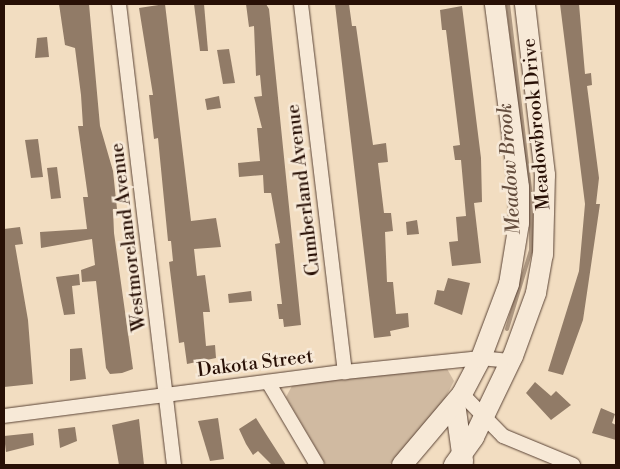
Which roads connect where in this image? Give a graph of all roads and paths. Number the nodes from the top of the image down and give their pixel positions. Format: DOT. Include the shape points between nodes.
graph roads {
  1 [pos="120,4"];
  2 [pos="301,4"];
  3 [pos="495,4"];
  4 [pos="525,4"];
  5 [pos="482,358"];
  6 [pos="510,361"];
  7 [pos="345,372"];
  8 [pos="268,382"];
  9 [pos="167,394"];
  10 [pos="458,398"];
  11 [pos="4,416"];
  12 [pos="484,419"];
  13 [pos="460,462"];
  14 [pos="174,465"];
  15 [pos="317,465"];
  16 [pos="402,465"];
  17 [pos="573,465"];
  1 -- 9 [label="street, Westmoreland Avenue"];
  2 -- 7 [label="street, Cumberland Avenue"];
  3 -- 5 [label="street, Meadowbrook Drive" via="519,223 509,284"];
  4 -- 6 [label="street, Meadowbrook Drive" via="547,206 536,293"];
  5 -- 6 [label="street, Dakota Street"];
  5 -- 7 [label="street, Dakota Street"];
  5 -- 10 [label="street, Meadowbrook Drive"];
  6 -- 12 [label="street, Meadowbrook Drive"];
  7 -- 8 [label="street, Dakota Street"];
  8 -- 9 [label="street, Dakota Street"];
  8 -- 15 [label="street"];
  9 -- 11 [label="street, Dakota Street"];
  9 -- 14 [label="street, Westmoreland Avenue"];
  10 -- 12 [label="street"];
  10 -- 13 [label="street"];
  10 -- 16 [label="street, Meadowbrook Drive"];
  12 -- 13 [label="street, Meadowbrook Drive"];
  12 -- 17 [label="street" via="503,436"];
}
